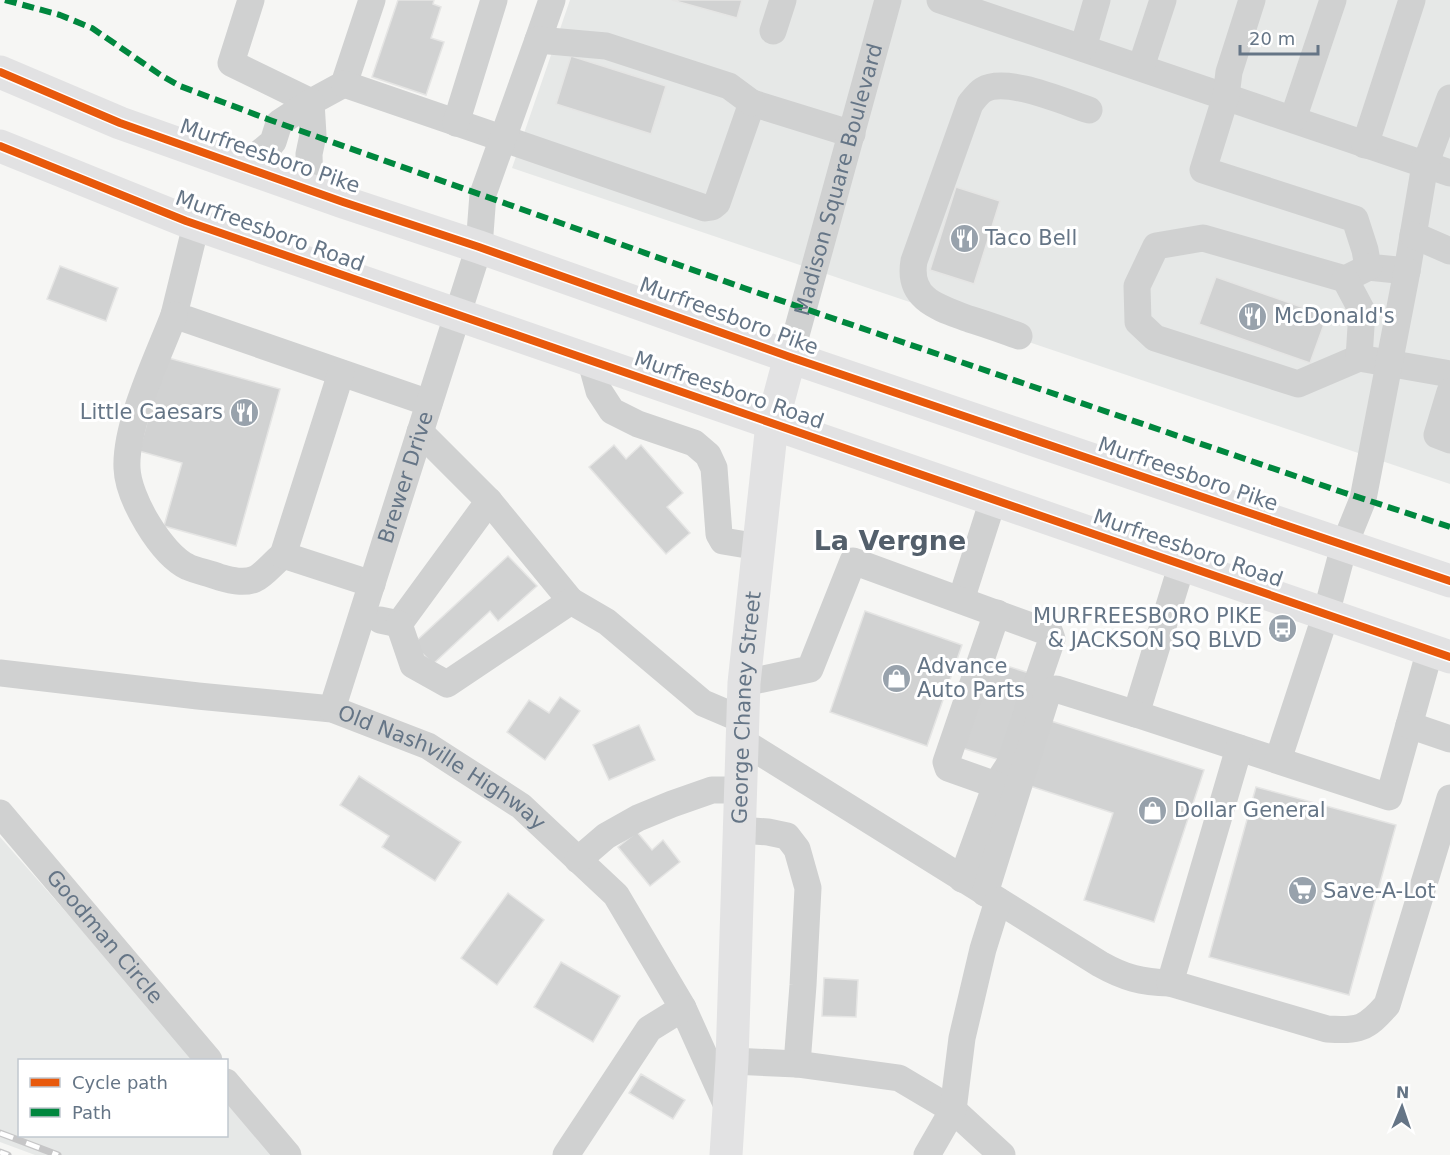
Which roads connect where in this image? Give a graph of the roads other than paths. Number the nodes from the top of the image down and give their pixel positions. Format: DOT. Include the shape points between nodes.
graph roads {
  1 [pos="251,0"];
  2 [pos="372,0"];
  3 [pos="494,0"];
  4 [pos="552,0"];
  5 [pos="783,0"];
  6 [pos="888,0"];
  7 [pos="940,0"];
  8 [pos="1097,0"];
  9 [pos="1163,0"];
  10 [pos="1252,0"];
  11 [pos="1333,0"];
  12 [pos="1413,0"];
  13 [pos="773,31"];
  14 [pos="538,40"];
  15 [pos="1083,48"];
  16 [pos="1141,67"];
  17 [pos="0,72"];
  18 [pos="344,84"];
  19 [pos="1226,96"];
  20 [pos="1450,98"];
  21 [pos="311,102"];
  22 [pos="752,103"];
  23 [pos="1089,110"];
  24 [pos="1293,119"];
  25 [pos="456,123"];
  26 [pos="852,134"];
  27 [pos="503,139"];
  28 [pos="1365,144"];
  29 [pos="0,146"];
  30 [pos="244,166"];
  31 [pos="1438,169"];
  32 [pos="310,189"];
  33 [pos="196,225"];
  34 [pos="1413,235"];
  35 [pos="480,247"];
  36 [pos="1450,251"];
  37 [pos="1407,271"];
  38 [pos="1357,273"];
  39 [pos="174,315"];
  40 [pos="457,316"];
  41 [pos="1019,336"];
  42 [pos="790,357"];
  43 [pos="1359,358"];
  44 [pos="591,362"];
  45 [pos="1389,364"];
  46 [pos="341,373"];
  47 [pos="1450,374"];
  48 [pos="1450,392"];
  49 [pos="429,403"];
  50 [pos="772,424"];
  51 [pos="420,432"];
  52 [pos="1450,440"];
  53 [pos="993,500"];
  54 [pos="489,501"];
  55 [pos="1344,546"];
  56 [pos="759,547"];
  57 [pos="283,555"];
  58 [pos="1182,564"];
  59 [pos="1450,581"];
  60 [pos="372,584"];
  61 [pos="961,600"];
  62 [pos="571,601"];
  63 [pos="997,613"];
  64 [pos="1326,614"];
  65 [pos="362,615"];
  66 [pos="399,624"];
  67 [pos="1440,653"];
  68 [pos="0,673"];
  69 [pos="744,682"];
  70 [pos="332,709"];
  71 [pos="1136,714"];
  72 [pos="1409,725"];
  73 [pos="742,730"];
  74 [pos="1450,739"];
  75 [pos="1239,748"];
  76 [pos="1278,760"];
  77 [pos="996,785"];
  78 [pos="740,790"];
  79 [pos="1450,798"];
  80 [pos="0,813"];
  81 [pos="739,830"];
  82 [pos="578,860"];
  83 [pos="962,879"];
  84 [pos="992,897"];
  85 [pos="1170,983"];
  86 [pos="683,1008"];
  87 [pos="208,1059"];
  88 [pos="732,1061"];
  89 [pos="796,1064"];
  90 [pos="228,1084"];
  91 [pos="728,1108"];
  92 [pos="953,1110"];
  93 [pos="288,1155"];
  94 [pos="566,1155"];
  95 [pos="726,1155"];
  96 [pos="927,1155"];
  97 [pos="1002,1155"];
  1 -- 21 [label="street" via="231,63"];
  2 -- 18 [label="street"];
  3 -- 25 [label="street"];
  4 -- 14 [label="street, Brewer Drive"];
  5 -- 13 [label="street"];
  6 -- 26 [label="street, Madison Square Boulevard"];
  7 -- 15 [label="street"];
  8 -- 15 [label="street"];
  9 -- 16 [label="street"];
  10 -- 19 [label="street" via="1229,72"];
  11 -- 24 [label="street"];
  12 -- 28 [label="street"];
  14 -- 22 [label="street" via="606,46 729,86"];
  14 -- 27 [label="street, Brewer Drive"];
  15 -- 16 [label="street"];
  16 -- 19 [label="street"];
  17 -- 30 [label="main road, Murfreesboro Pike" via="120,123"];
  18 -- 21 [label="street"];
  18 -- 25 [label="street"];
  19 -- 24 [label="street"];
  19 -- 38 [label="street" via="1203,170 1355,219"];
  20 -- 31 [label="street"];
  21 -- 30 [label="street" via="279,123 273,142"];
  21 -- 32 [label="street"];
  22 -- 26 [label="street"];
  22 -- 27 [label="street" via="717,203 712,207 697,206"];
  23 -- 41 [label="street" via="1014,87 995,85 981,90 970,104 914,261 915,284 933,305"];
  24 -- 28 [label="street"];
  25 -- 27 [label="street"];
  26 -- 42 [label="street, Madison Square Boulevard"];
  27 -- 35 [label="street, Brewer Drive" via="483,194"];
  28 -- 31 [label="street"];
  29 -- 33 [label="main road, Murfreesboro Road"];
  30 -- 32 [label="main road, Murfreesboro Pike"];
  31 -- 34 [label="street"];
  32 -- 35 [label="main road, Murfreesboro Pike"];
  33 -- 39 [label="street"];
  33 -- 40 [label="main road, Murfreesboro Road"];
  34 -- 36 [label="street"];
  34 -- 37 [label="street"];
  35 -- 40 [label="street, Brewer Drive"];
  35 -- 42 [label="main road, Murfreesboro Pike"];
  37 -- 38 [label="street"];
  37 -- 45 [label="street"];
  38 -- 43 [label="street" via="1362,311"];
  38 -- 43 [label="street" via="1203,238 1156,246 1137,286 1138,322 1155,338 1299,384"];
  39 -- 46 [label="street"];
  39 -- 57 [label="street" via="134,420 126,470 131,491 165,548 187,566 236,582 255,579"];
  40 -- 44 [label="main road, Murfreesboro Road"];
  40 -- 49 [label="street, Brewer Drive"];
  42 -- 50 [label="main road, George Chaney Street"];
  42 -- 55 [label="main road, Murfreesboro Pike"];
  43 -- 45 [label="street"];
  44 -- 50 [label="main road, Murfreesboro Road"];
  44 -- 56 [label="street" via="599,391 612,411 694,443 708,455 714,468 719,534 723,541"];
  45 -- 47 [label="street"];
  45 -- 55 [label="street" via="1364,499"];
  46 -- 49 [label="street"];
  46 -- 57 [label="street"];
  48 -- 52 [label="street" via="1437,435"];
  49 -- 51 [label="street, Brewer Drive"];
  50 -- 53 [label="main road, Murfreesboro Road"];
  50 -- 56 [label="main road, George Chaney Street"];
  51 -- 54 [label="street"];
  51 -- 60 [label="street, Brewer Drive"];
  53 -- 58 [label="main road, Murfreesboro Road"];
  53 -- 61 [label="street"];
  54 -- 62 [label="street"];
  54 -- 66 [label="street"];
  55 -- 59 [label="main road, Murfreesboro Pike"];
  55 -- 64 [label="street"];
  56 -- 69 [label="main road, George Chaney Street"];
  57 -- 60 [label="street"];
  58 -- 64 [label="main road, Murfreesboro Road"];
  58 -- 71 [label="street"];
  60 -- 65 [label="street, Brewer Drive"];
  61 -- 63 [label="street"];
  61 -- 69 [label="street" via="854,561 810,669"];
  62 -- 66 [label="street" via="447,684 413,665"];
  62 -- 73 [label="street" via="607,622 703,703"];
  63 -- 77 [label="street" via="946,762 948,768"];
  63 -- 77 [label="street" via="1052,636 1009,765"];
  64 -- 67 [label="main road, Murfreesboro Road"];
  64 -- 76 [label="street"];
  65 -- 66 [label="street"];
  65 -- 70 [label="street, Brewer Drive"];
  67 -- 72 [label="street"];
  68 -- 70 [label="street, Old Nashville Highway"];
  69 -- 73 [label="main road, George Chaney Street"];
  70 -- 82 [label="street, Old Nashville Highway" via="428,746 521,806"];
  71 -- 75 [label="street"];
  71 -- 84 [label="street" via="1056,689 1048,692"];
  72 -- 74 [label="street"];
  72 -- 76 [label="street" via="1389,797"];
  73 -- 78 [label="main road, George Chaney Street"];
  73 -- 83 [label="street"];
  75 -- 76 [label="street"];
  75 -- 85 [label="street"];
  77 -- 83 [label="street"];
  78 -- 81 [label="main road, George Chaney Street"];
  78 -- 82 [label="street" via="712,790 663,807 606,836"];
  79 -- 85 [label="street" via="1387,1005 1372,1023 1349,1030 1327,1029"];
  80 -- 87 [label="street, Goodman Circle"];
  81 -- 88 [label="main road, George Chaney Street"];
  81 -- 89 [label="street" via="787,836 797,849 808,888"];
  82 -- 86 [label="street, Old Nashville Highway" via="616,896"];
  83 -- 84 [label="street"];
  84 -- 85 [label="street" via="1120,975 1142,982"];
  84 -- 92 [label="street" via="962,1038"];
  86 -- 91 [label="street, Old Nashville Highway"];
  86 -- 94 [label="street" via="649,1029"];
  88 -- 89 [label="street"];
  88 -- 91 [label="main road, Old Nashville Highway"];
  89 -- 92 [label="street" via="899,1078"];
  90 -- 93 [label="street"];
  91 -- 95 [label="main road, Old Nashville Highway"];
  92 -- 96 [label="street"];
  92 -- 97 [label="street"];
}
